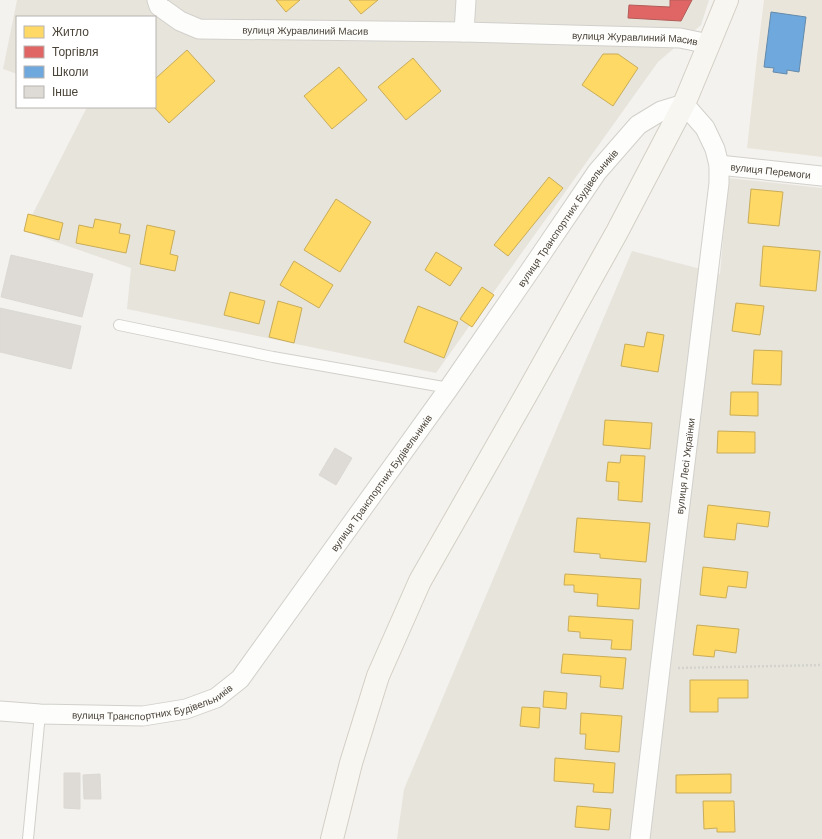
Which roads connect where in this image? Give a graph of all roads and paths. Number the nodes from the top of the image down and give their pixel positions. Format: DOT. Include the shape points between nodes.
graph roads {
  1 [pos="157,0"];
  2 [pos="466,0"];
  3 [pos="727,0"];
  4 [pos="464,32"];
  5 [pos="709,44"];
  6 [pos="684,104"];
  7 [pos="719,165"];
  8 [pos="822,176"];
  9 [pos="119,325"];
  10 [pos="449,388"];
  11 [pos="822,665"];
  12 [pos="660,669"];
  13 [pos="0,711"];
  14 [pos="40,714"];
  15 [pos="28,839"];
  16 [pos="332,839"];
  17 [pos="640,839"];
  1 -- 4 [label="street, вулиця Журавлиний Масив" via="159,6 180,21 199,29"];
  2 -- 4 [label="street"];
  3 -- 5 [label="main road"];
  4 -- 5 [label="street, вулиця Журавлиний Масив" via="680,38"];
  5 -- 6 [label="main road"];
  6 -- 7 [label="street, вулиця Лесі Українки" via="705,128"];
  6 -- 10 [label="street, вулиця Транспортних Будівельників" via="661,111 638,125 597,172"];
  6 -- 16 [label="main road" via="617,232 420,581 378,676 351,764"];
  7 -- 8 [label="street, вулиця Перемоги"];
  7 -- 12 [label="street, вулиця Лесі Українки" via="719,183"];
  9 -- 10 [label="lane" via="273,357"];
  10 -- 14 [label="street, вулиця Транспортних Будівельників" via="240,679 216,698 186,709 143,716"];
  11 -- 12 [label="path"];
  12 -- 17 [label="street, вулиця Лесі Українки"];
  13 -- 14 [label="street, вулиця Транспортних Будівельників"];
  14 -- 15 [label="lane"];
}
